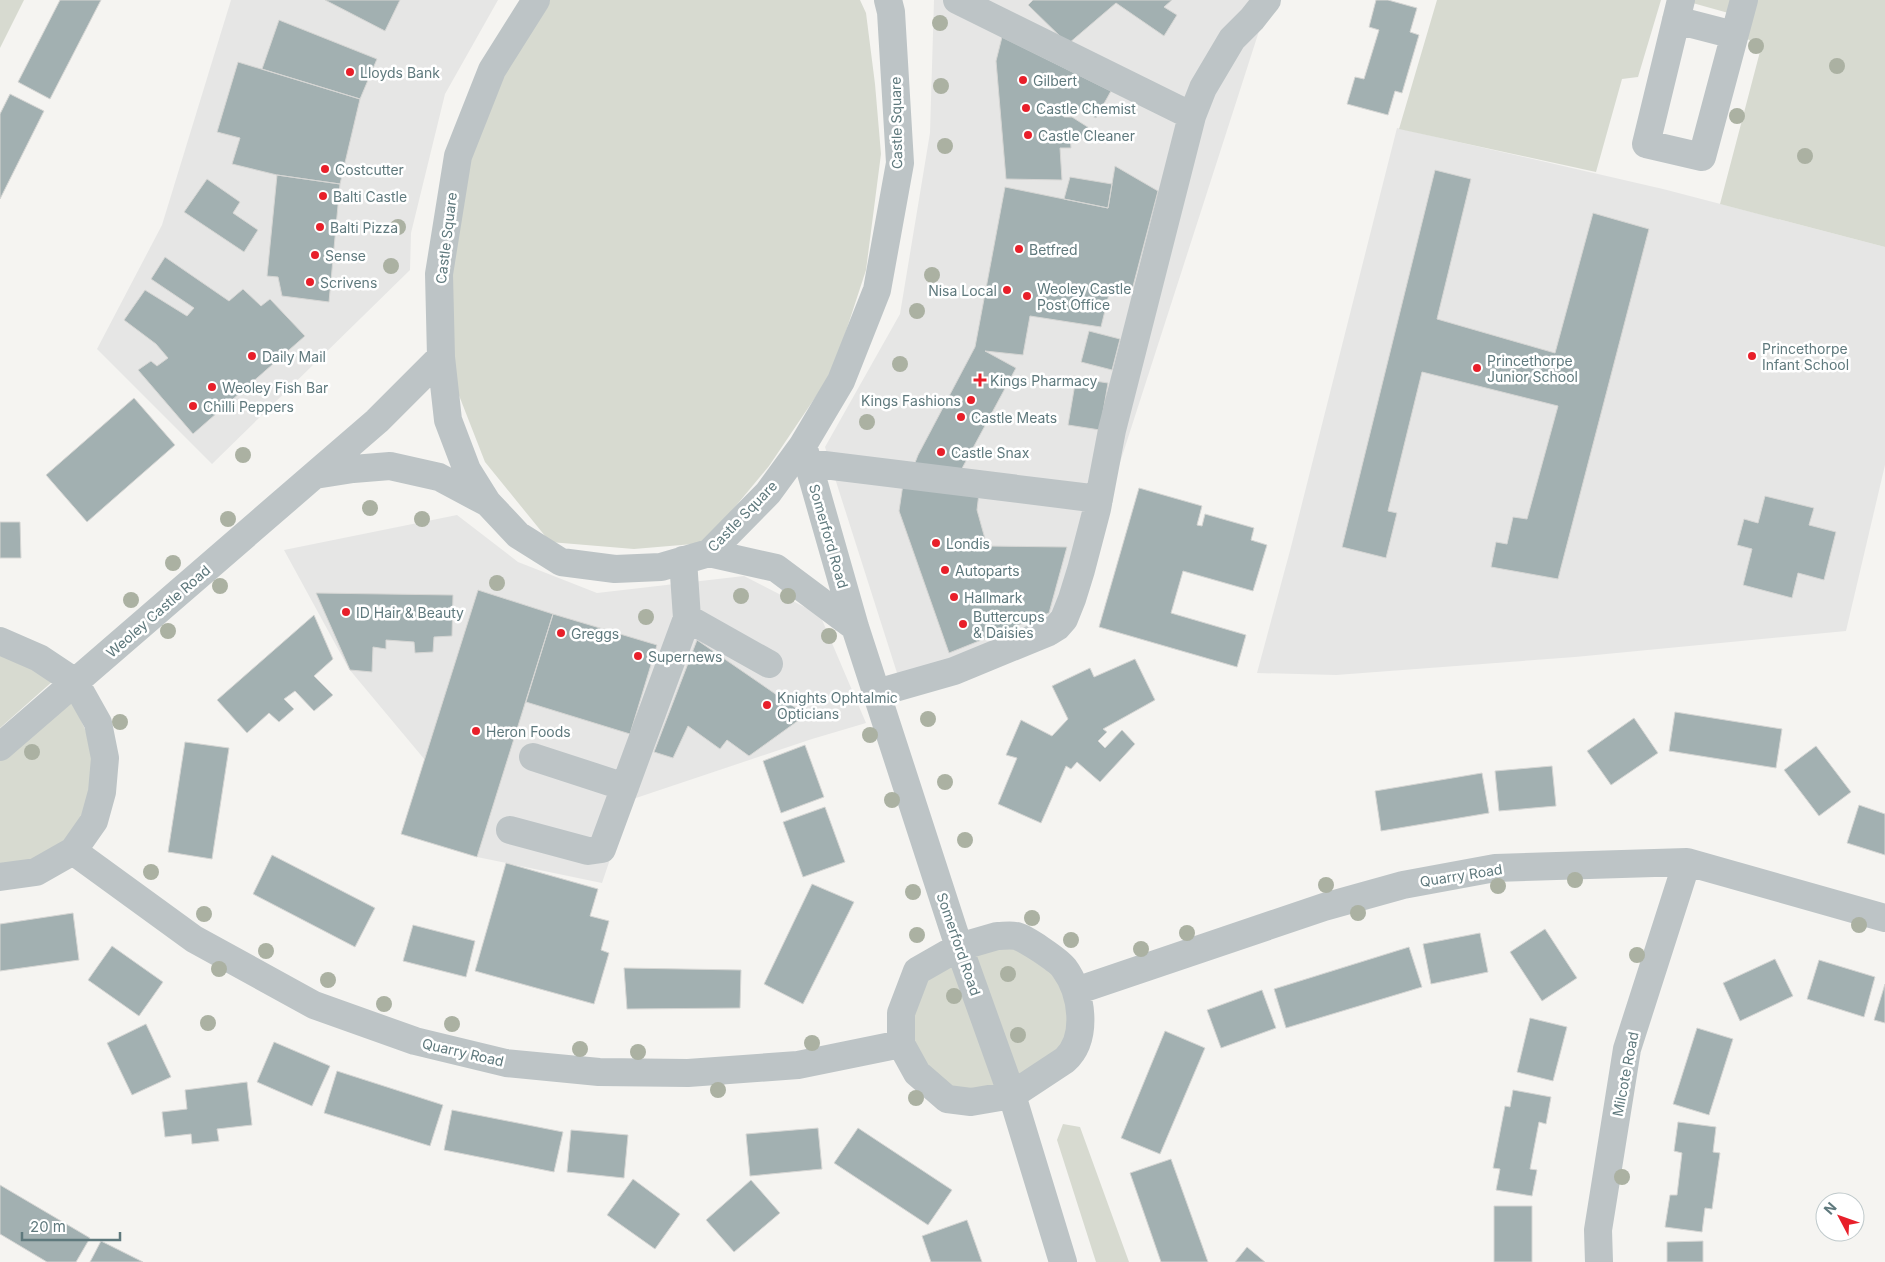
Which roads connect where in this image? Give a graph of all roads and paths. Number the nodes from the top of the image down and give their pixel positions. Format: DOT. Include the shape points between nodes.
graph roads {
  1 [pos="536,0"];
  2 [pos="1267,0"];
  3 [pos="1744,0"];
  4 [pos="893,4"];
  5 [pos="977,4"];
  6 [pos="1679,10"];
  7 [pos="1734,35"];
  8 [pos="1192,116"];
  9 [pos="441,357"];
  10 [pos="805,454"];
  11 [pos="315,475"];
  12 [pos="1099,499"];
  13 [pos="487,502"];
  14 [pos="709,553"];
  15 [pos="683,560"];
  16 [pos="687,618"];
  17 [pos="855,627"];
  18 [pos="0,641"];
  19 [pos="769,664"];
  20 [pos="75,682"];
  21 [pos="877,694"];
  22 [pos="0,747"];
  23 [pos="533,757"];
  24 [pos="625,788"];
  25 [pos="510,830"];
  26 [pos="73,851"];
  27 [pos="1687,862"];
  28 [pos="0,877"];
  29 [pos="1885,918"];
  30 [pos="959,947"];
  31 [pos="1076,991"];
  32 [pos="901,1044"];
  33 [pos="1012,1096"];
  34 [pos="1063,1262"];
  35 [pos="1599,1262"];
  1 -- 9 [label="street, Castle Square" via="492,70 458,156 439,274"];
  2 -- 8 [label="street" via="1232,39"];
  3 -- 7 [label="street"];
  4 -- 10 [label="street, Castle Square" via="900,163 877,290 841,381"];
  5 -- 8 [label="street"];
  6 -- 7 [label="street"];
  6 -- 7 [label="street" via="1646,144 1702,157"];
  8 -- 12 [label="street" via="1112,430"];
  9 -- 11 [label="street, Weoley Castle Road" via="377,421"];
  9 -- 13 [label="street, Castle Square" via="448,420 467,470"];
  10 -- 12 [label="street"];
  10 -- 14 [label="street, Castle Square"];
  10 -- 17 [label="street, Somerford Road"];
  11 -- 13 [label="street" via="390,466 439,477"];
  11 -- 20 [label="street, Weoley Castle Road"];
  12 -- 21 [label="street" via="1072,599 1064,619 1057,626 954,671"];
  13 -- 15 [label="street, Castle Square" via="518,535 561,562 615,569 661,567"];
  14 -- 15 [label="street, Castle Square"];
  14 -- 17 [label="street, Somerford Road" via="776,568"];
  15 -- 16 [label="street"];
  16 -- 19 [label="street"];
  16 -- 24 [label="street"];
  17 -- 21 [label="street, Somerford Road"];
  18 -- 20 [label="street" via="40,658"];
  20 -- 22 [label="street, Weoley Castle Road"];
  20 -- 26 [label="street" via="98,724 105,758 102,792 94,821"];
  21 -- 30 [label="street, Somerford Road"];
  23 -- 24 [label="street"];
  24 -- 25 [label="street" via="602,849 588,851"];
  26 -- 28 [label="street" via="36,872"];
  26 -- 32 [label="street, Quarry Road" via="194,939 314,1006 414,1041 506,1063 599,1072 688,1073 798,1065"];
  27 -- 29 [label="street, Quarry Road"];
  27 -- 31 [label="street, Quarry Road" via="1494,868 1403,885 1324,907"];
  27 -- 35 [label="street, Milcote Road" via="1628,1049 1598,1230"];
  30 -- 31 [label="street" via="997,936 1018,936 1064,966"];
  30 -- 32 [label="street" via="917,971 901,1013"];
  30 -- 33 [label="street, Somerford Road"];
  31 -- 33 [label="street" via="1080,1034 1073,1053"];
  32 -- 33 [label="street" via="917,1073 947,1099 971,1102"];
  33 -- 34 [label="street, Somerford Road"];
}
